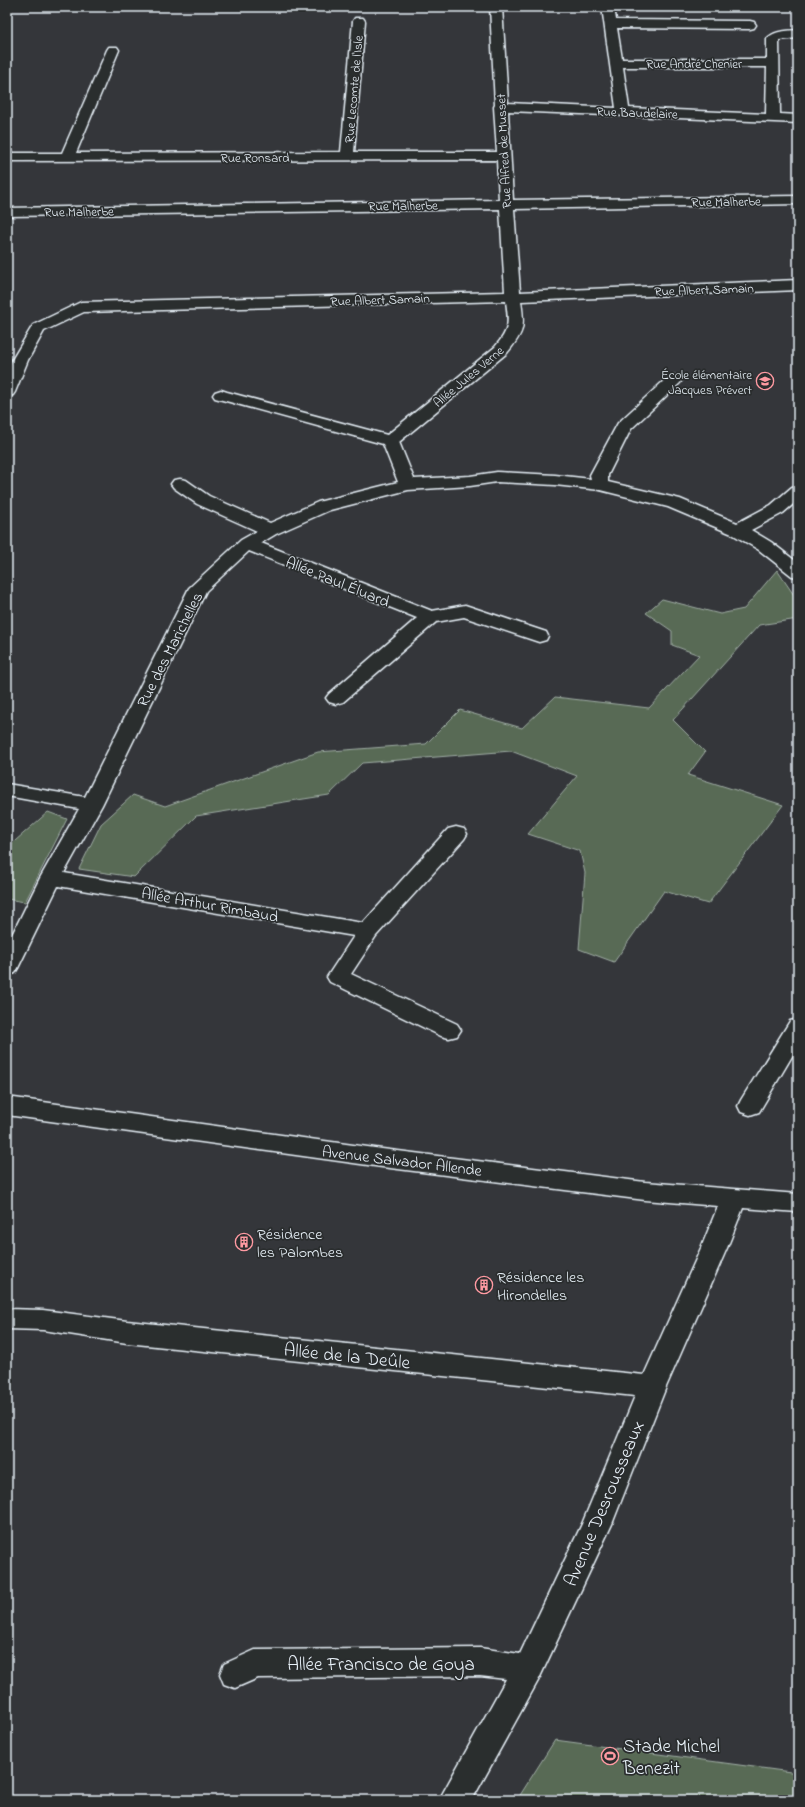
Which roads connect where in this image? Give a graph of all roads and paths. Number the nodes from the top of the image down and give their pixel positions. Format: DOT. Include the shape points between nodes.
graph roads {
  1 [pos="496,7"];
  2 [pos="608,7"];
  3 [pos="359,21"];
  4 [pos="611,24"];
  5 [pos="750,25"];
  6 [pos="798,34"];
  7 [pos="112,50"];
  8 [pos="617,63"];
  9 [pos="772,63"];
  10 [pos="500,107"];
  11 [pos="623,112"];
  12 [pos="773,119"];
  13 [pos="798,120"];
  14 [pos="504,156"];
  15 [pos="7,157"];
  16 [pos="67,157"];
  17 [pos="347,157"];
  18 [pos="798,200"];
  19 [pos="507,205"];
  20 [pos="7,212"];
  21 [pos="798,285"];
  22 [pos="514,295"];
  23 [pos="13,360"];
  24 [pos="674,380"];
  25 [pos="7,392"];
  26 [pos="221,395"];
  27 [pos="390,441"];
  28 [pos="180,484"];
  29 [pos="408,485"];
  30 [pos="600,485"];
  31 [pos="798,490"];
  32 [pos="270,530"];
  33 [pos="738,530"];
  34 [pos="247,544"];
  35 [pos="798,572"];
  36 [pos="430,617"];
  37 [pos="540,636"];
  38 [pos="336,698"];
  39 [pos="7,790"];
  40 [pos="92,805"];
  41 [pos="456,834"];
  42 [pos="51,878"];
  43 [pos="368,931"];
  44 [pos="7,968"];
  45 [pos="798,1027"];
  46 [pos="449,1030"];
  47 [pos="7,1106"];
  48 [pos="750,1106"];
  49 [pos="734,1198"];
  50 [pos="798,1202"];
  51 [pos="7,1319"];
  52 [pos="652,1387"];
  53 [pos="528,1669"];
  54 [pos="235,1674"];
  55 [pos="455,1800"];
  1 -- 10 [label="street, Rue Alfred de Musset"];
  2 -- 4 [label="street"];
  3 -- 17 [label="street, Rue Lecomte de l'Isle"];
  4 -- 5 [label="street"];
  4 -- 8 [label="street"];
  6 -- 9 [label="street" via="777,36 773,39"];
  7 -- 16 [label="street"];
  8 -- 9 [label="street, Rue André Chenier"];
  8 -- 11 [label="street"];
  9 -- 12 [label="street"];
  10 -- 11 [label="street, Rue Baudelaire"];
  10 -- 14 [label="street, Rue Alfred de Musset"];
  11 -- 12 [label="street, Rue Baudelaire"];
  12 -- 13 [label="street, Rue Baudelaire"];
  14 -- 17 [label="street, Rue Ronsard"];
  14 -- 19 [label="street, Rue Alfred de Musset"];
  15 -- 16 [label="street, Rue Ronsard"];
  16 -- 17 [label="street, Rue Ronsard"];
  18 -- 19 [label="street, Rue Malherbe"];
  19 -- 20 [label="street, Rue Malherbe"];
  19 -- 22 [label="street, Rue Alfred de Musset" via="510,270"];
  21 -- 22 [label="street, Rue Albert Samain"];
  22 -- 23 [label="street, Rue Albert Samain" via="81,307 38,328"];
  22 -- 27 [label="street, Allée Jules Verne" via="516,321 513,335 501,350"];
  23 -- 25 [label="street, Rue Albert Samain"];
  24 -- 30 [label="street" via="624,427 599,475"];
  26 -- 27 [label="street"];
  27 -- 29 [label="street"];
  28 -- 32 [label="street" via="203,500"];
  29 -- 30 [label="street, Rue des Marichelles" via="497,477"];
  29 -- 32 [label="street, Rue des Marichelles" via="324,506"];
  30 -- 33 [label="street, Rue des Marichelles" via="674,504"];
  31 -- 33 [label="street" via="777,509"];
  32 -- 34 [label="street, Rue des Marichelles"];
  33 -- 35 [label="street, Rue des Marichelles" via="765,546"];
  34 -- 36 [label="street, Allée Paul Éluard"];
  34 -- 40 [label="street, Rue des Marichelles" via="198,588"];
  36 -- 37 [label="street" via="465,611"];
  36 -- 38 [label="street"];
  39 -- 40 [label="street"];
  40 -- 42 [label="street, Rue des Marichelles"];
  41 -- 43 [label="street"];
  42 -- 43 [label="street, Allée Arthur Rimbaud"];
  42 -- 44 [label="street, Rue des Marichelles"];
  43 -- 46 [label="street" via="338,977"];
  45 -- 48 [label="street"];
  47 -- 49 [label="street, Avenue Salvador Allende" via="398,1160 645,1191"];
  49 -- 50 [label="street, Avenue Salvador Allende"];
  49 -- 52 [label="street, Avenue Desrousseaux"];
  51 -- 52 [label="street, Allée de la Deûle" via="43,1320 127,1332"];
  52 -- 53 [label="street, Avenue Desrousseaux" via="597,1524"];
  53 -- 54 [label="street, Allée Francisco de Goya" via="480,1662 255,1664"];
  53 -- 55 [label="street, Avenue Desrousseaux"];
}
